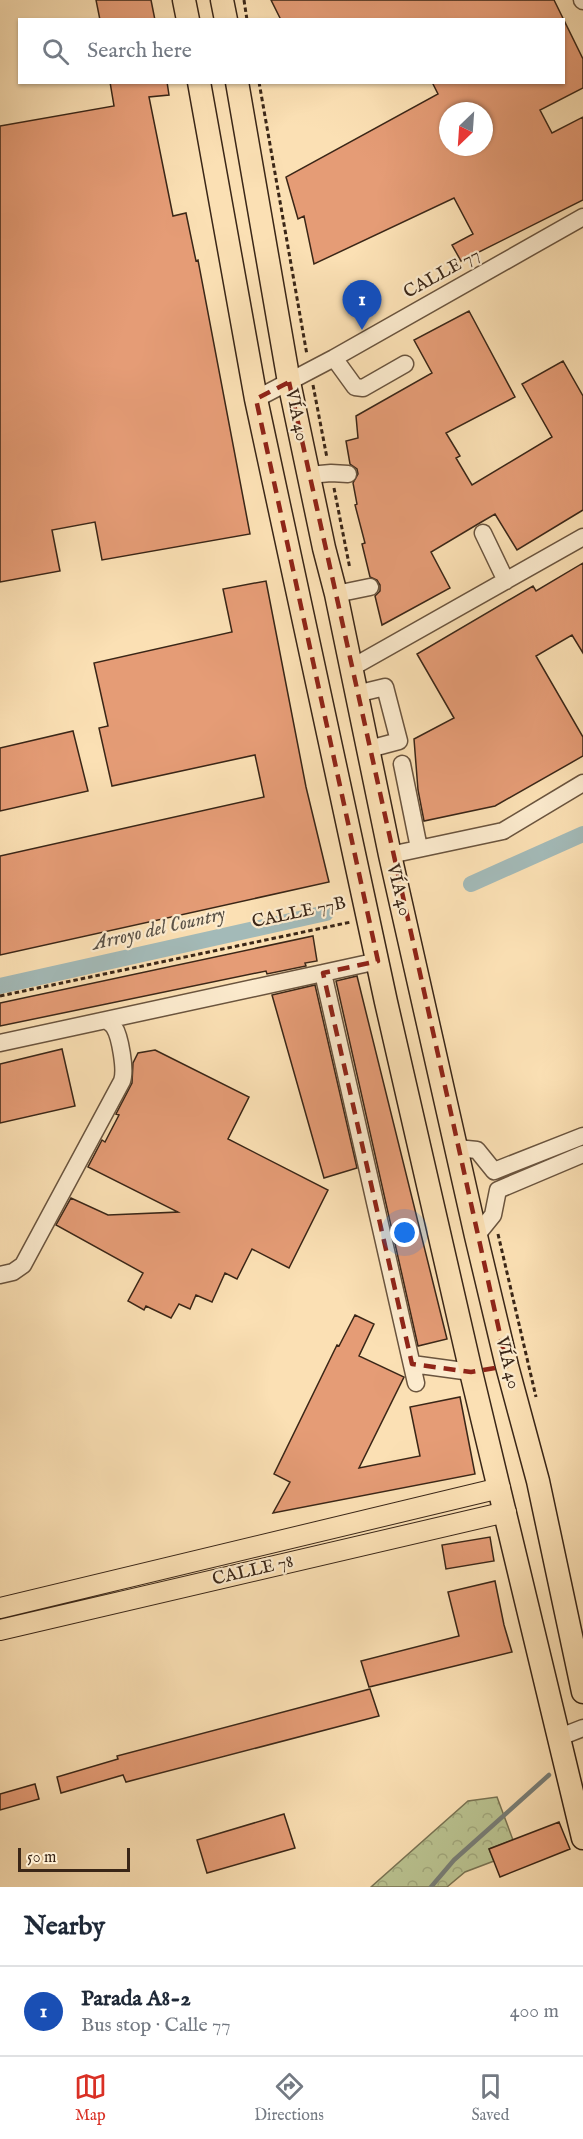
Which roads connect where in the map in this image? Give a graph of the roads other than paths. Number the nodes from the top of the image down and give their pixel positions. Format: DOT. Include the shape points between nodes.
graph roads {
  1 [pos="184,0"];
  2 [pos="222,0"];
  3 [pos="188,18"];
  4 [pos="226,18"];
  5 [pos="199,84"];
  6 [pos="237,84"];
  7 [pos="583,217"];
  8 [pos="334,358"];
  9 [pos="405,364"];
  10 [pos="289,382"];
  11 [pos="256,399"];
  12 [pos="348,474"];
  13 [pos="309,475"];
  14 [pos="483,533"];
  15 [pos="583,537"];
  16 [pos="324,548"];
  17 [pos="290,555"];
  18 [pos="506,581"];
  19 [pos="370,587"];
  20 [pos="336,594"];
  21 [pos="351,668"];
  22 [pos="356,694"];
  23 [pos="369,749"];
  24 [pos="402,764"];
  25 [pos="583,783"];
  26 [pos="419,848"];
  27 [pos="390,855"];
  28 [pos="370,962"];
  29 [pos="323,973"];
  30 [pos="422,995"];
  31 [pos="387,1002"];
  32 [pos="106,1020"];
  33 [pos="0,1043"];
  34 [pos="583,1136"];
  35 [pos="457,1148"];
  36 [pos="583,1154"];
  37 [pos="494,1171"];
  38 [pos="517,1172"];
  39 [pos="498,1190"];
  40 [pos="476,1236"];
  41 [pos="0,1275"];
  42 [pos="412,1365"];
  43 [pos="507,1366"];
  44 [pos="463,1371"];
  45 [pos="416,1383"];
  46 [pos="500,1488"];
  47 [pos="506,1512"];
  48 [pos="0,1608"];
  49 [pos="0,1630"];
  50 [pos="583,1692"];
  51 [pos="583,1728"];
  52 [pos="560,1737"];
  53 [pos="583,1838"];
  1 -- 3 [label="highway"];
  2 -- 4 [label="highway"];
  5 -- 11 [label="highway, VÍA 40"];
  6 -- 10 [label="highway, VÍA 40"];
  7 -- 8 [label="street, CALLE 77"];
  8 -- 9 [label="street" via="355,387 363,388"];
  8 -- 10 [label="street, CALLE 77"];
  10 -- 11 [label="street, CALLE 77"];
  10 -- 13 [label="highway, VÍA 40"];
  11 -- 17 [label="highway, VÍA 40"];
  12 -- 13 [label="street"];
  13 -- 16 [label="highway, VÍA 40"];
  14 -- 18 [label="street"];
  15 -- 18 [label="street"];
  16 -- 17 [label="highway"];
  16 -- 20 [label="highway, VÍA 40"];
  17 -- 28 [label="highway, VÍA 40"];
  18 -- 21 [label="street"];
  19 -- 20 [label="street"];
  20 -- 21 [label="highway, VÍA 40"];
  21 -- 22 [label="highway, VÍA 40"];
  22 -- 23 [label="highway, VÍA 40"];
  22 -- 23 [label="street" via="385,687 399,741"];
  23 -- 27 [label="highway, VÍA 40"];
  24 -- 26 [label="street"];
  25 -- 26 [label="street" via="503,831"];
  26 -- 27 [label="street"];
  27 -- 30 [label="highway, VÍA 40"];
  28 -- 29 [label="street"];
  28 -- 31 [label="highway, VÍA 40"];
  29 -- 32 [label="street"];
  29 -- 42 [label="street"];
  30 -- 31 [label="highway"];
  30 -- 35 [label="highway, VÍA 40"];
  31 -- 44 [label="highway, VÍA 40"];
  32 -- 33 [label="street"];
  32 -- 41 [label="street" via="114,1027 124,1064 122,1081 23,1265"];
  34 -- 38 [label="street"];
  35 -- 37 [label="street" via="477,1150"];
  35 -- 40 [label="highway, VÍA 40"];
  36 -- 38 [label="street"];
  37 -- 38 [label="street"];
  37 -- 39 [label="street"];
  38 -- 39 [label="street"];
  39 -- 40 [label="street" via="493,1215"];
  40 -- 43 [label="highway, VÍA 40"];
  42 -- 44 [label="street"];
  42 -- 45 [label="street"];
  43 -- 44 [label="highway"];
  43 -- 50 [label="highway, VÍA 40" via="538,1481"];
  44 -- 46 [label="highway, VÍA 40"];
  46 -- 47 [label="highway, VÍA 40"];
  46 -- 48 [label="main road, CALLE 78"];
  47 -- 49 [label="main road, CALLE 78"];
  47 -- 52 [label="highway, VÍA 40"];
  51 -- 52 [label="street"];
  52 -- 53 [label="highway, VÍA 40"];
}
